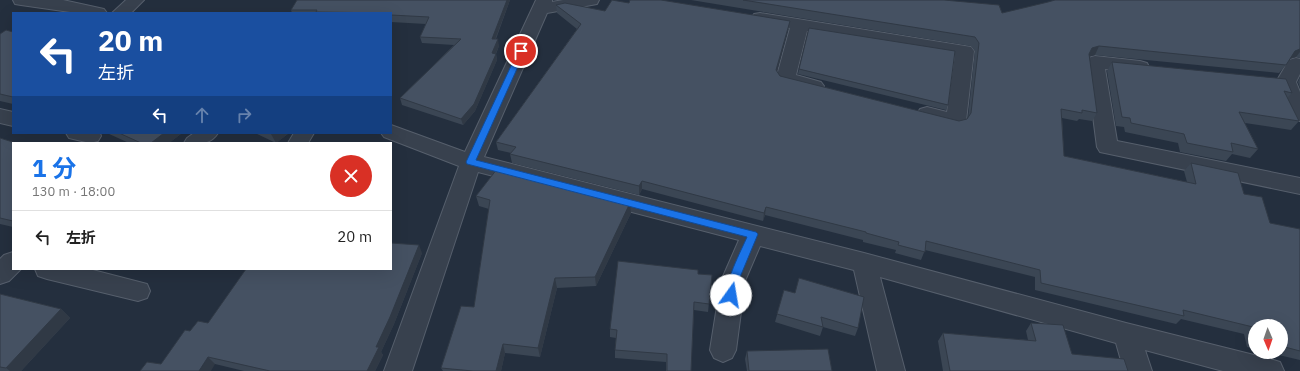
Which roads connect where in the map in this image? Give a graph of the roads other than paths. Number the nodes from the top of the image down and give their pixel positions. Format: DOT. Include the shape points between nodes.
graph roads {
  1 [pos="21,0"];
  2 [pos="136,0"];
  3 [pos="592,0"];
  4 [pos="542,5"];
  5 [pos="94,12"];
  6 [pos="122,12"];
  7 [pos="745,15"];
  8 [pos="800,24"];
  9 [pos="1300,65"];
  10 [pos="1156,69"];
  11 [pos="832,90"];
  12 [pos="909,110"];
  13 [pos="1300,114"];
  14 [pos="0,116"];
  15 [pos="12,119"];
  16 [pos="392,132"];
  17 [pos="207,134"];
  18 [pos="195,142"];
  19 [pos="470,162"];
  20 [pos="1300,186"];
  21 [pos="753,234"];
  22 [pos="0,256"];
  23 [pos="12,261"];
  24 [pos="12,262"];
  25 [pos="864,263"];
  26 [pos="51,270"];
  27 [pos="0,274"];
  28 [pos="138,291"];
  29 [pos="1126,334"];
  30 [pos="723,350"];
  31 [pos="398,371"];
  32 [pos="891,371"];
  33 [pos="1138,371"];
  34 [pos="1270,371"];
  1 -- 5 [label="street" via="70,6"];
  2 -- 6 [label="street"];
  3 -- 4 [label="street"];
  4 -- 19 [label="street"];
  7 -- 8 [label="street"];
  8 -- 11 [label="street" via="786,79"];
  8 -- 12 [label="street" via="964,50 956,121"];
  9 -- 13 [label="street" via="1296,64 1278,82"];
  10 -- 20 [label="street" via="1095,62 1107,147"];
  14 -- 15 [label="street"];
  16 -- 19 [label="street"];
  17 -- 18 [label="street"];
  19 -- 21 [label="street"];
  19 -- 31 [label="street"];
  21 -- 25 [label="street"];
  21 -- 30 [label="street" via="733,282"];
  22 -- 23 [label="street"];
  24 -- 27 [label="street"];
  25 -- 29 [label="street"];
  25 -- 32 [label="street"];
  26 -- 28 [label="street"];
  29 -- 33 [label="street"];
  29 -- 34 [label="street"];
}
